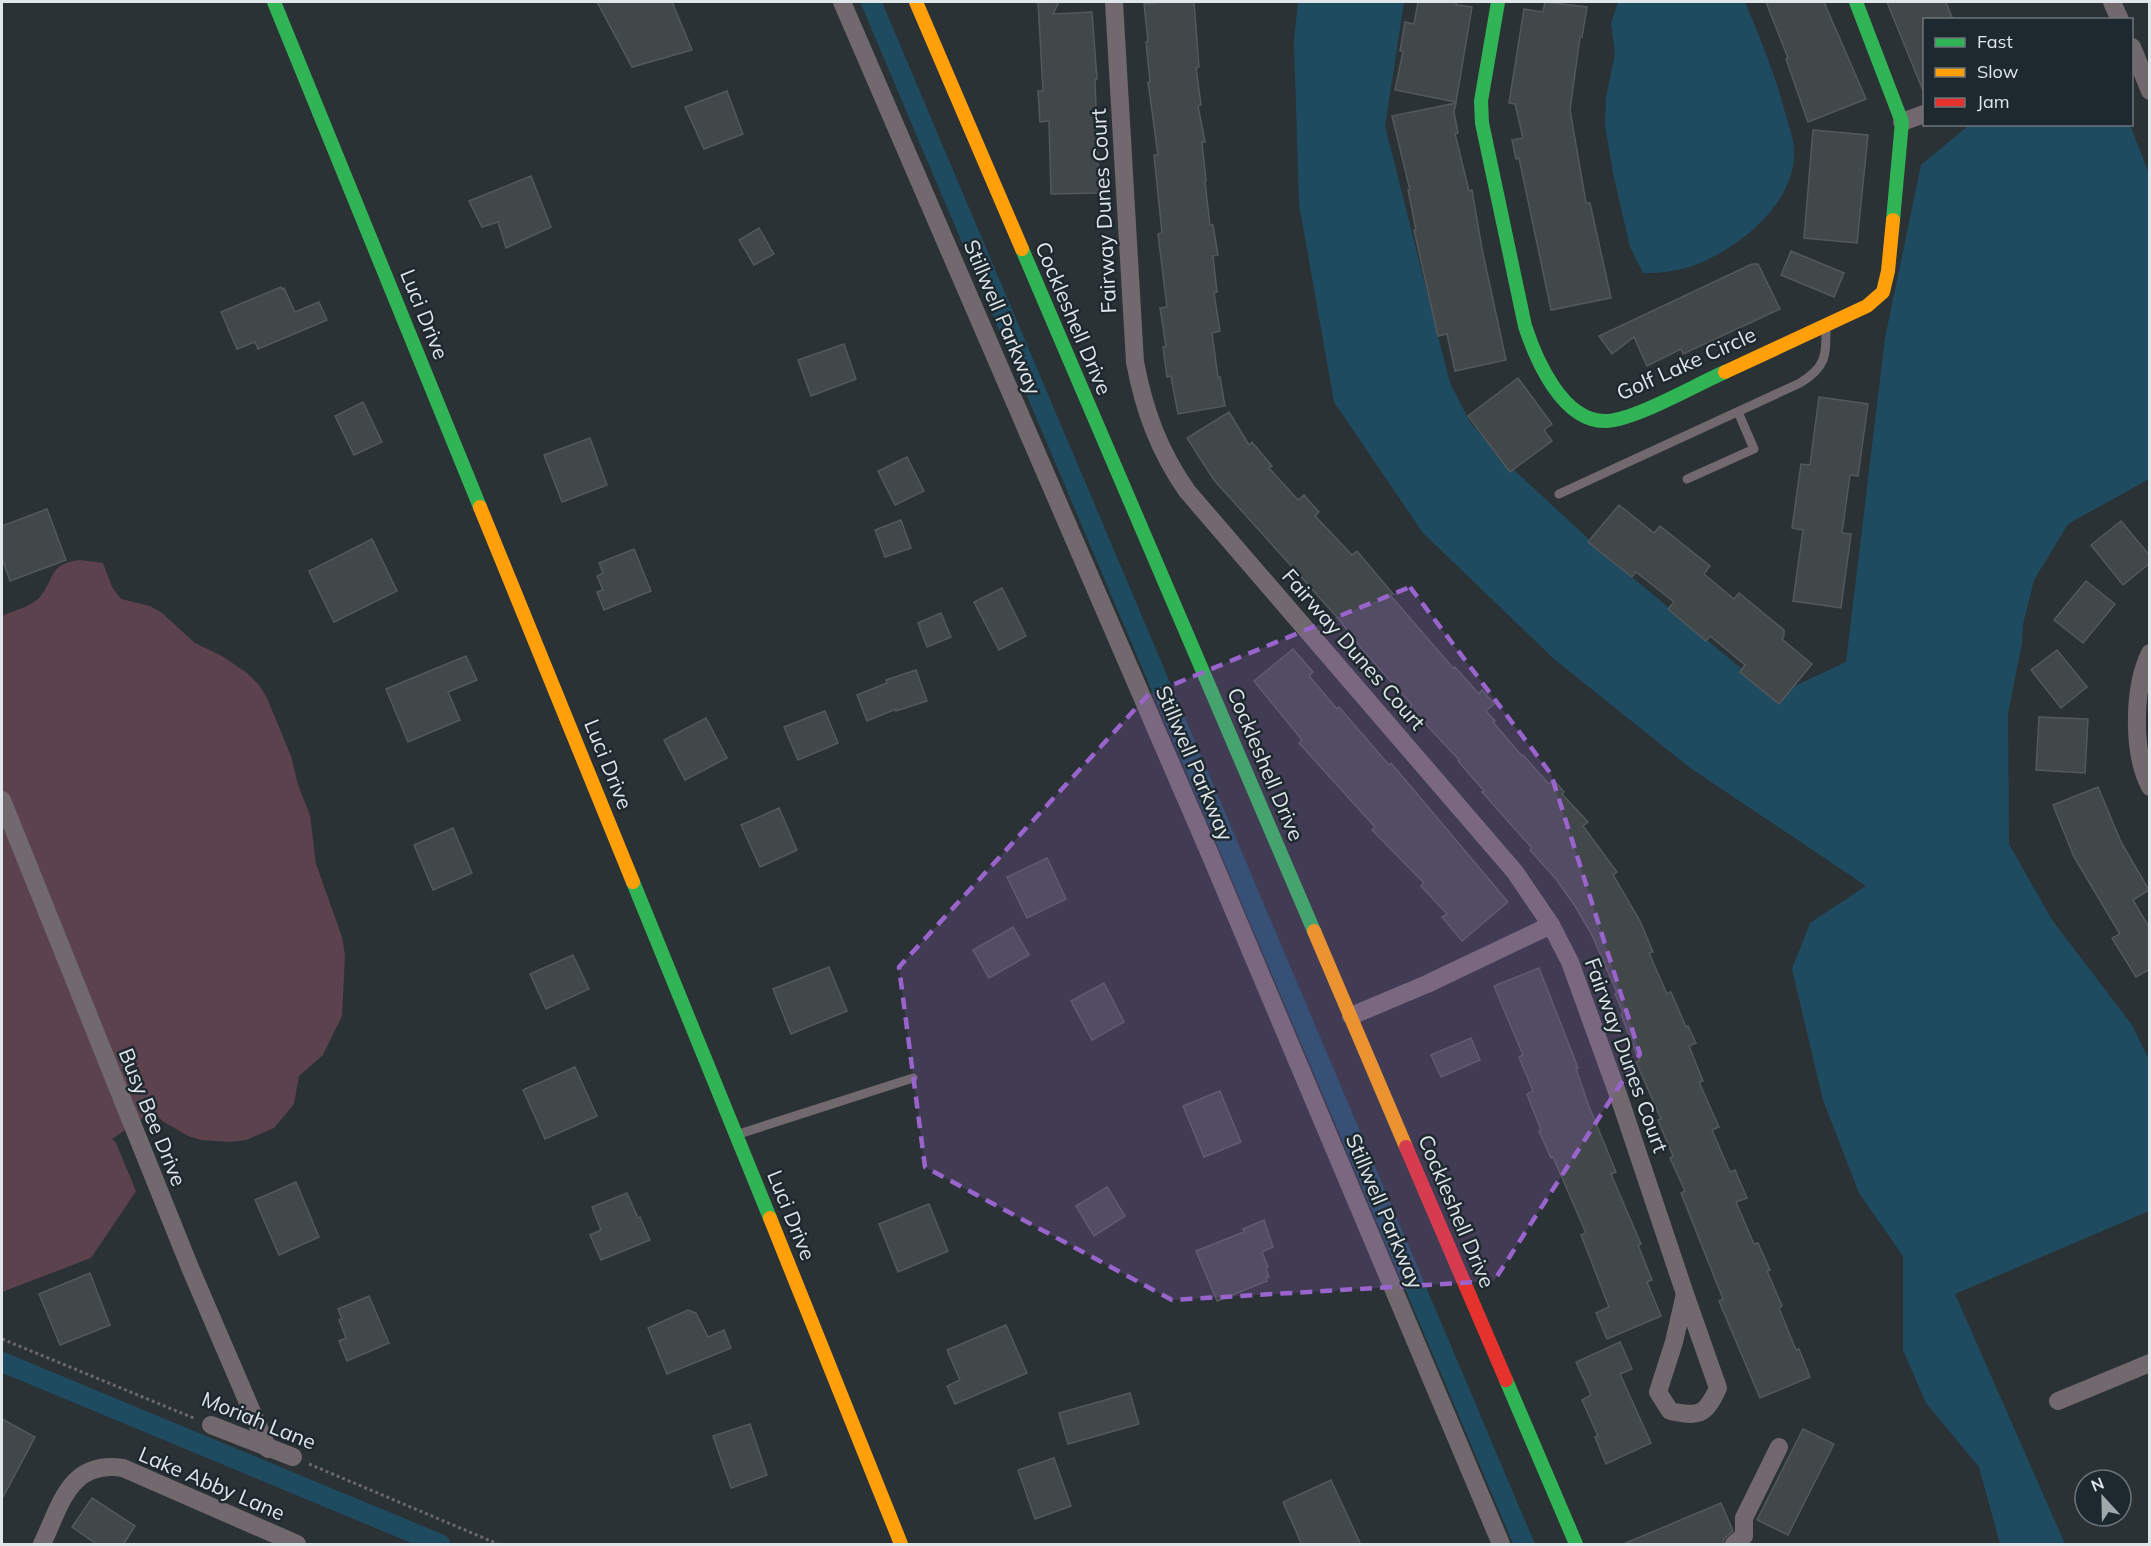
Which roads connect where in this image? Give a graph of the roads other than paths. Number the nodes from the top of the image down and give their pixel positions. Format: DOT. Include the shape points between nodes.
graph roads {
  1 [pos="274,2"];
  2 [pos="842,2"];
  3 [pos="916,2"];
  4 [pos="1114,2"];
  5 [pos="1498,2"];
  6 [pos="1856,2"];
  7 [pos="2112,2"];
  8 [pos="2119,18"];
  9 [pos="2133,49"];
  10 [pos="2150,91"];
  11 [pos="1923,114"];
  12 [pos="1902,122"];
  13 [pos="1826,325"];
  14 [pos="1738,412"];
  15 [pos="1687,479"];
  16 [pos="1559,494"];
  17 [pos="2150,653"];
  18 [pos="2150,787"];
  19 [pos="2,800"];
  20 [pos="1551,925"];
  21 [pos="1352,1016"];
  22 [pos="913,1078"];
  23 [pos="737,1135"];
  24 [pos="1685,1294"];
  25 [pos="2149,1365"];
  26 [pos="2058,1401"];
  27 [pos="211,1425"];
  28 [pos="1779,1447"];
  29 [pos="268,1449"];
  30 [pos="293,1457"];
  31 [pos="297,1544"];
  32 [pos="42,1545"];
  33 [pos="901,1545"];
  34 [pos="1501,1545"];
  35 [pos="1576,1545"];
  36 [pos="1734,1545"];
  1 -- 23 [label="street, Luci Drive"];
  2 -- 34 [label="street, Stillwell Parkway" via="1209,852"];
  3 -- 21 [label="street, Cockleshell Drive"];
  4 -- 20 [label="street, Fairway Dunes Court" via="1133,344 1140,388 1157,441 1187,491 1515,872"];
  5 -- 13 [label="street, Golf Lake Circle" via="1481,101 1482,123 1530,346 1540,366 1579,414 1598,421 1618,418"];
  6 -- 12 [label="street, Golf Lake Circle"];
  7 -- 8 [label="street"];
  9 -- 10 [label="street"];
  11 -- 12 [label="street"];
  12 -- 13 [label="street, Golf Lake Circle" via="1888,272 1882,292 1867,306"];
  13 -- 14 [label="lane" via="1826,348 1816,373"];
  14 -- 15 [label="lane" via="1754,449"];
  14 -- 16 [label="lane"];
  17 -- 18 [label="street" via="2142,678 2137,722 2141,764"];
  19 -- 29 [label="street, Busy Bee Drive" via="191,1270"];
  20 -- 21 [label="street"];
  20 -- 24 [label="street, Fairway Dunes Court" via="1570,962"];
  21 -- 35 [label="street, Cockleshell Drive"];
  22 -- 23 [label="lane"];
  23 -- 33 [label="street, Luci Drive"];
  24 -- 24 [label="street, Fairway Dunes Court" via="1718,1388 1709,1407 1691,1416 1670,1411 1658,1392"];
  25 -- 26 [label="street"];
  27 -- 29 [label="street, Moriah Lane"];
  28 -- 36 [label="street" via="1744,1518 1744,1536"];
  29 -- 30 [label="street, Moriah Lane"];
  31 -- 32 [label="street, Lake Abby Lane" via="123,1468 109,1466 78,1478 68,1490"];
}
